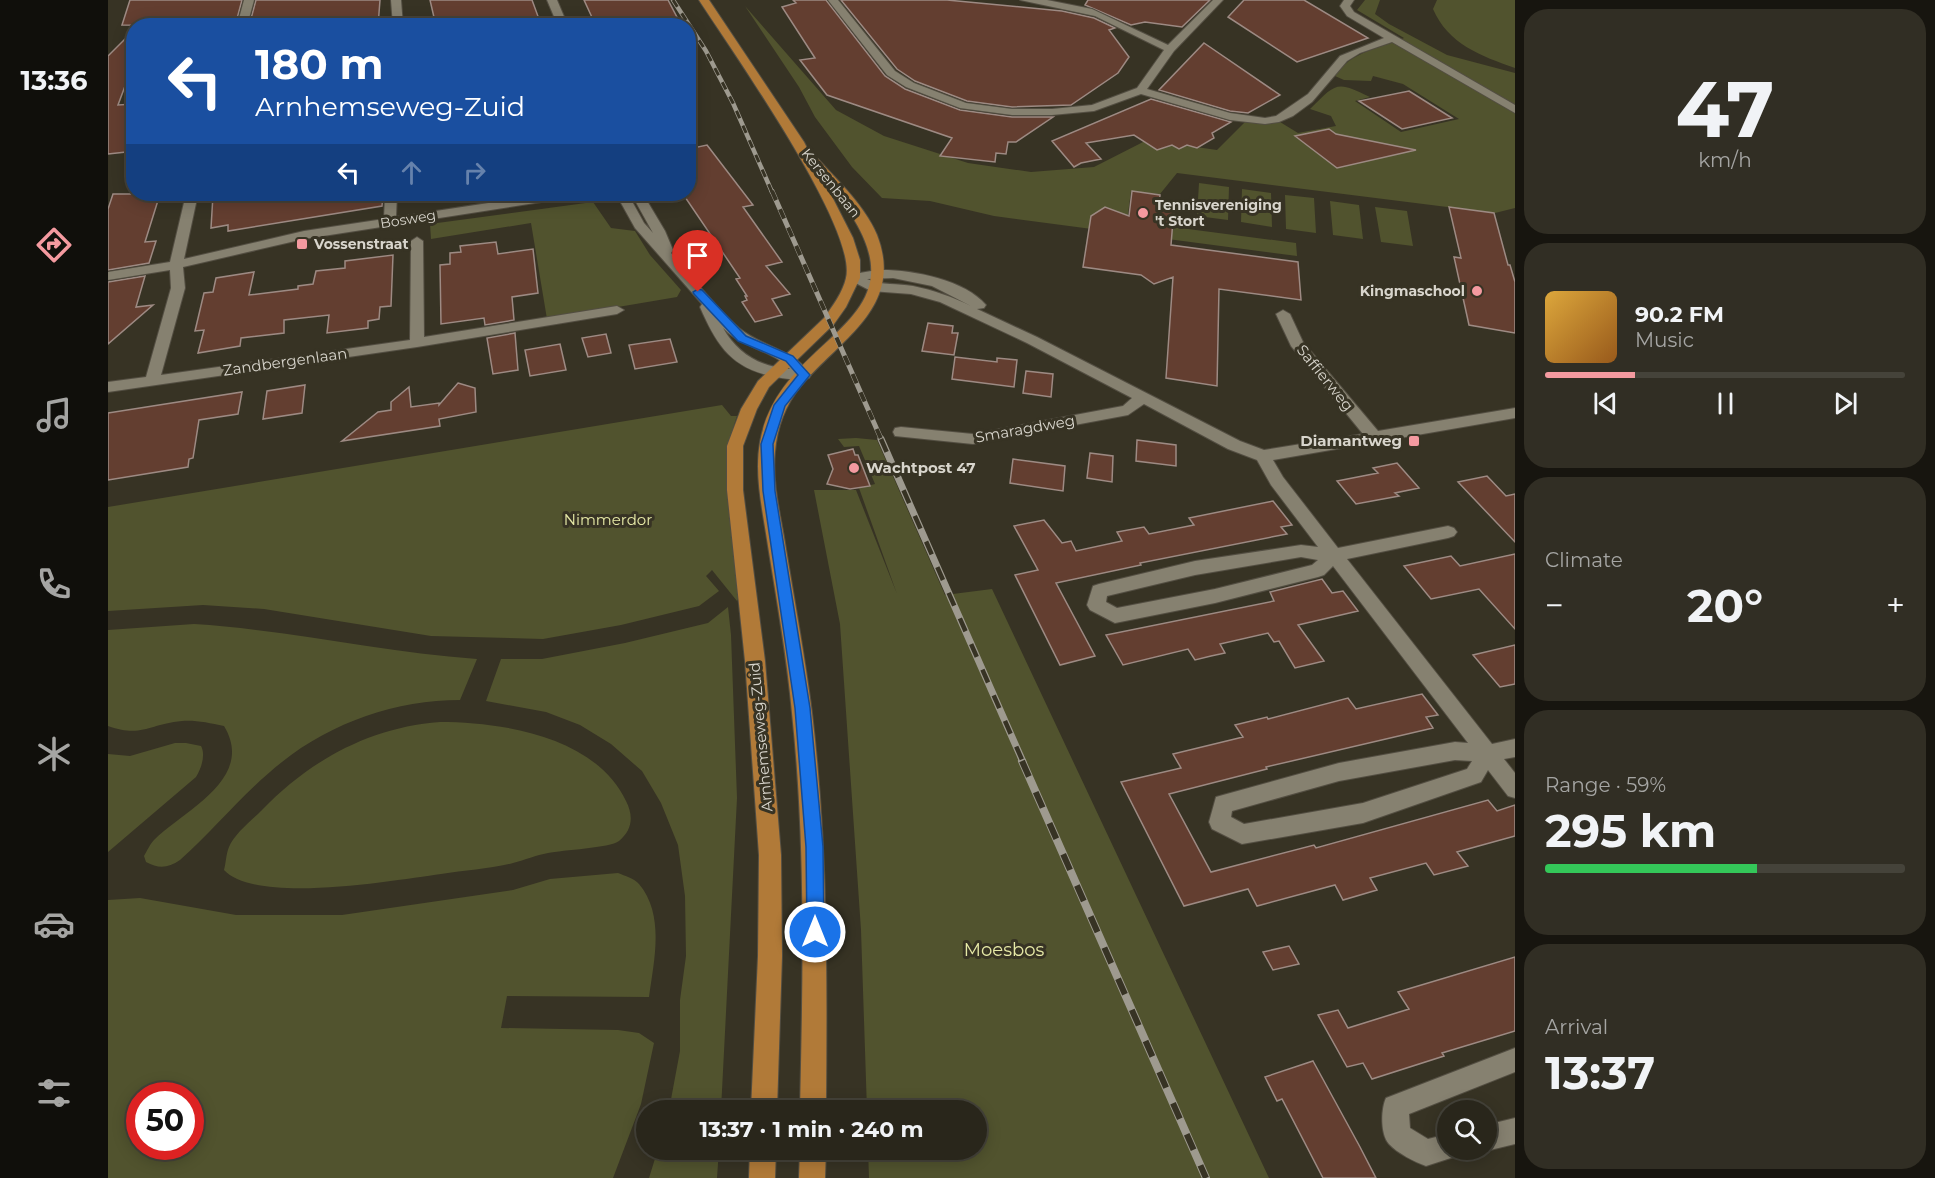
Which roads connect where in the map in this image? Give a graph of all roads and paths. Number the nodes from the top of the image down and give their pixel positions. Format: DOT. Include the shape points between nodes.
graph roads {
  1 [pos="249,0"];
  2 [pos="396,0"];
  3 [pos="552,0"];
  4 [pos="704,0"];
  5 [pos="833,0"];
  6 [pos="1025,0"];
  7 [pos="1218,0"];
  8 [pos="1349,0"];
  9 [pos="244,18"];
  10 [pos="397,18"];
  11 [pos="559,18"];
  12 [pos="1392,39"];
  13 [pos="1170,48"];
  14 [pos="1141,90"];
  15 [pos="1515,110"];
  16 [pos="798,142"];
  17 [pos="190,201"];
  18 [pos="391,201"];
  19 [pos="521,201"];
  20 [pos="626,201"];
  21 [pos="640,201"];
  22 [pos="390,221"];
  23 [pos="417,241"];
  24 [pos="669,260"];
  25 [pos="176,265"];
  26 [pos="108,276"];
  27 [pos="853,278"];
  28 [pos="878,280"];
  29 [pos="705,301"];
  30 [pos="617,310"];
  31 [pos="1283,314"];
  32 [pos="417,343"];
  33 [pos="789,359"];
  34 [pos="772,374"];
  35 [pos="804,375"];
  36 [pos="152,381"];
  37 [pos="108,387"];
  38 [pos="1143,397"];
  39 [pos="1515,413"];
  40 [pos="901,432"];
  41 [pos="1374,437"];
  42 [pos="1263,456"];
  43 [pos="1448,532"];
  44 [pos="1334,555"];
  45 [pos="1515,748"];
  46 [pos="1487,754"];
  47 [pos="1515,789"];
  48 [pos="1515,1060"];
  49 [pos="764,1100"];
  50 [pos="813,1100"];
  51 [pos="1515,1131"];
  52 [pos="1497,1135"];
  53 [pos="1437,1150"];
  54 [pos="763,1160"];
  55 [pos="813,1160"];
  56 [pos="762,1178"];
  57 [pos="812,1178"];
  1 -- 9 [label="street"];
  2 -- 10 [label="street"];
  3 -- 11 [label="street"];
  4 -- 16 [label="main road, Kersenbaan"];
  5 -- 14 [label="street" via="891,73 910,85 964,106 1052,112 1094,108"];
  6 -- 13 [label="street" via="1105,17 1145,41"];
  7 -- 13 [label="street"];
  8 -- 12 [label="street" via="1345,6 1350,14"];
  12 -- 14 [label="street" via="1362,49 1339,63 1313,95 1275,120 1237,118"];
  12 -- 15 [label="street"];
  13 -- 14 [label="street"];
  16 -- 27 [label="main road, Kersenbaan" via="847,238"];
  16 -- 28 [label="main road, Kersenbaan" via="870,233 879,261"];
  17 -- 25 [label="street"];
  18 -- 22 [label="street"];
  19 -- 22 [label="street, Bosweg"];
  20 -- 24 [label="street" via="639,225"];
  21 -- 24 [label="street" via="660,231"];
  22 -- 25 [label="street, Bosweg" via="304,235"];
  23 -- 32 [label="street"];
  24 -- 29 [label="street"];
  25 -- 26 [label="street, Bosweg"];
  25 -- 36 [label="street" via="178,288"];
  27 -- 28 [label="street"];
  27 -- 33 [label="main road" via="829,321"];
  28 -- 35 [label="main road" via="855,323"];
  28 -- 38 [label="street" via="945,299"];
  29 -- 33 [label="street" via="742,339"];
  29 -- 34 [label="street" via="730,352"];
  30 -- 32 [label="street, Zandbergenlaan"];
  31 -- 41 [label="street, Saffierweg" via="1296,343"];
  32 -- 36 [label="street, Zandbergenlaan"];
  33 -- 34 [label="main road"];
  33 -- 35 [label="street"];
  34 -- 35 [label="street"];
  34 -- 49 [label="main road, Arnhemseweg-Zuid" via="749,409 735,446 735,489 755,661 770,855"];
  35 -- 50 [label="main road" via="780,405 767,444 769,491 802,708 814,836"];
  36 -- 37 [label="street, Zandbergenlaan"];
  38 -- 40 [label="street, Smaragdweg" via="1128,410 973,439"];
  38 -- 42 [label="street"];
  39 -- 41 [label="street"];
  41 -- 42 [label="street"];
  42 -- 44 [label="street" via="1276,481"];
  43 -- 44 [label="street"];
  44 -- 44 [label="street" via="1318,570 1215,596 1115,616 1096,605 1099,591 1195,568 1301,552"];
  44 -- 46 [label="street"];
  45 -- 46 [label="street"];
  46 -- 46 [label="street" via="1474,776 1363,813 1242,834 1220,822 1223,804 1339,772 1455,751"];
  46 -- 47 [label="street"];
  48 -- 53 [label="street" via="1395,1107 1398,1135 1426,1153"];
  51 -- 52 [label="street"];
  54 -- 56 [label="main road"];
  55 -- 57 [label="main road"];
}
